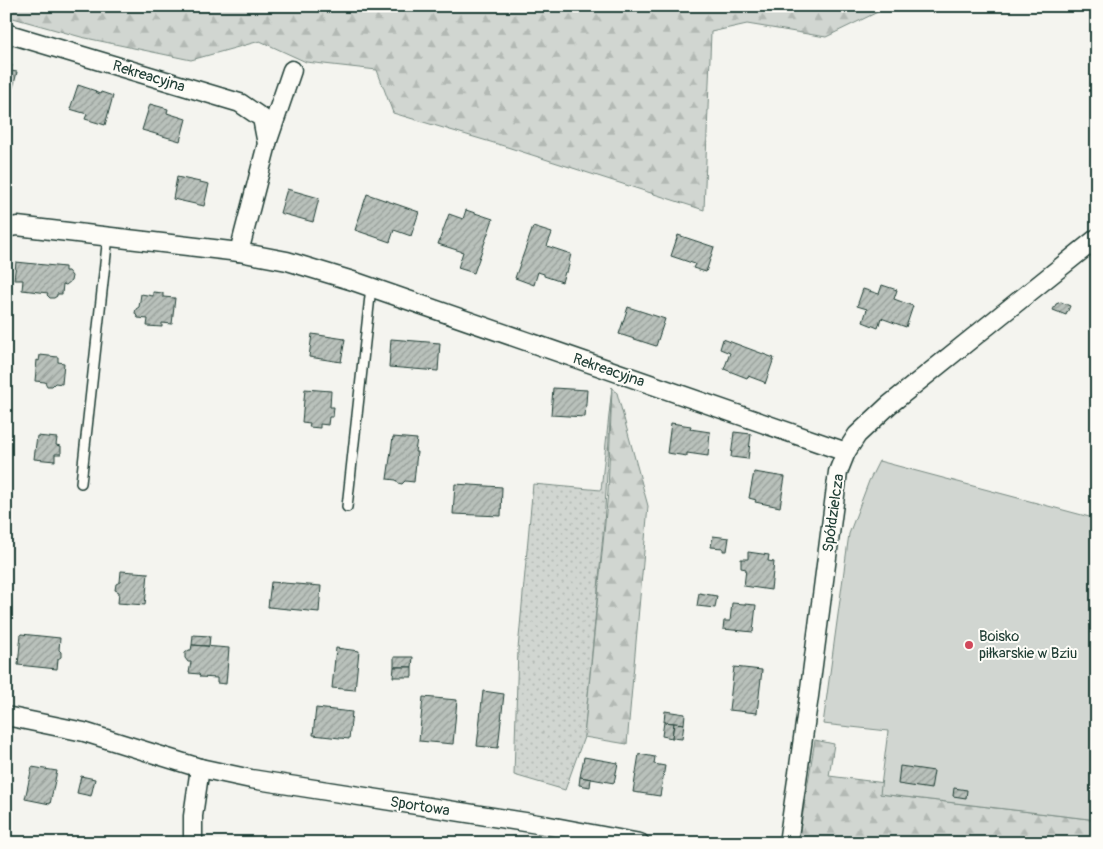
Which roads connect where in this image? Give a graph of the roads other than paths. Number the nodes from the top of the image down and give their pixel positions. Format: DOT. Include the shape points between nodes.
graph roads {
  1 [pos="6,33"];
  2 [pos="292,70"];
  3 [pos="267,144"];
  4 [pos="6,228"];
  5 [pos="108,236"];
  6 [pos="1097,238"];
  7 [pos="239,252"];
  8 [pos="371,287"];
  9 [pos="846,452"];
  10 [pos="81,483"];
  11 [pos="347,507"];
  12 [pos="6,716"];
  13 [pos="200,768"];
  14 [pos="193,843"];
  15 [pos="640,843"];
  16 [pos="788,843"];
  1 -- 3 [label="street, Rekreacyjna" via="240,103 262,118"];
  2 -- 3 [label="street, Rekreacyjna"];
  3 -- 7 [label="street, Rekreacyjna"];
  4 -- 5 [label="street, Rekreacyjna" via="17,226"];
  5 -- 7 [label="street, Rekreacyjna"];
  5 -- 10 [label="lane"];
  6 -- 9 [label="street, Spółdzielcza" via="889,405 857,435"];
  7 -- 8 [label="street, Rekreacyjna" via="287,261"];
  8 -- 9 [label="street, Rekreacyjna"];
  8 -- 11 [label="lane"];
  9 -- 16 [label="street, Spółdzielcza" via="838,472"];
  12 -- 13 [label="street, Sportowa" via="84,732"];
  13 -- 14 [label="street" via="193,816"];
  13 -- 15 [label="street, Sportowa" via="251,780"];
}
